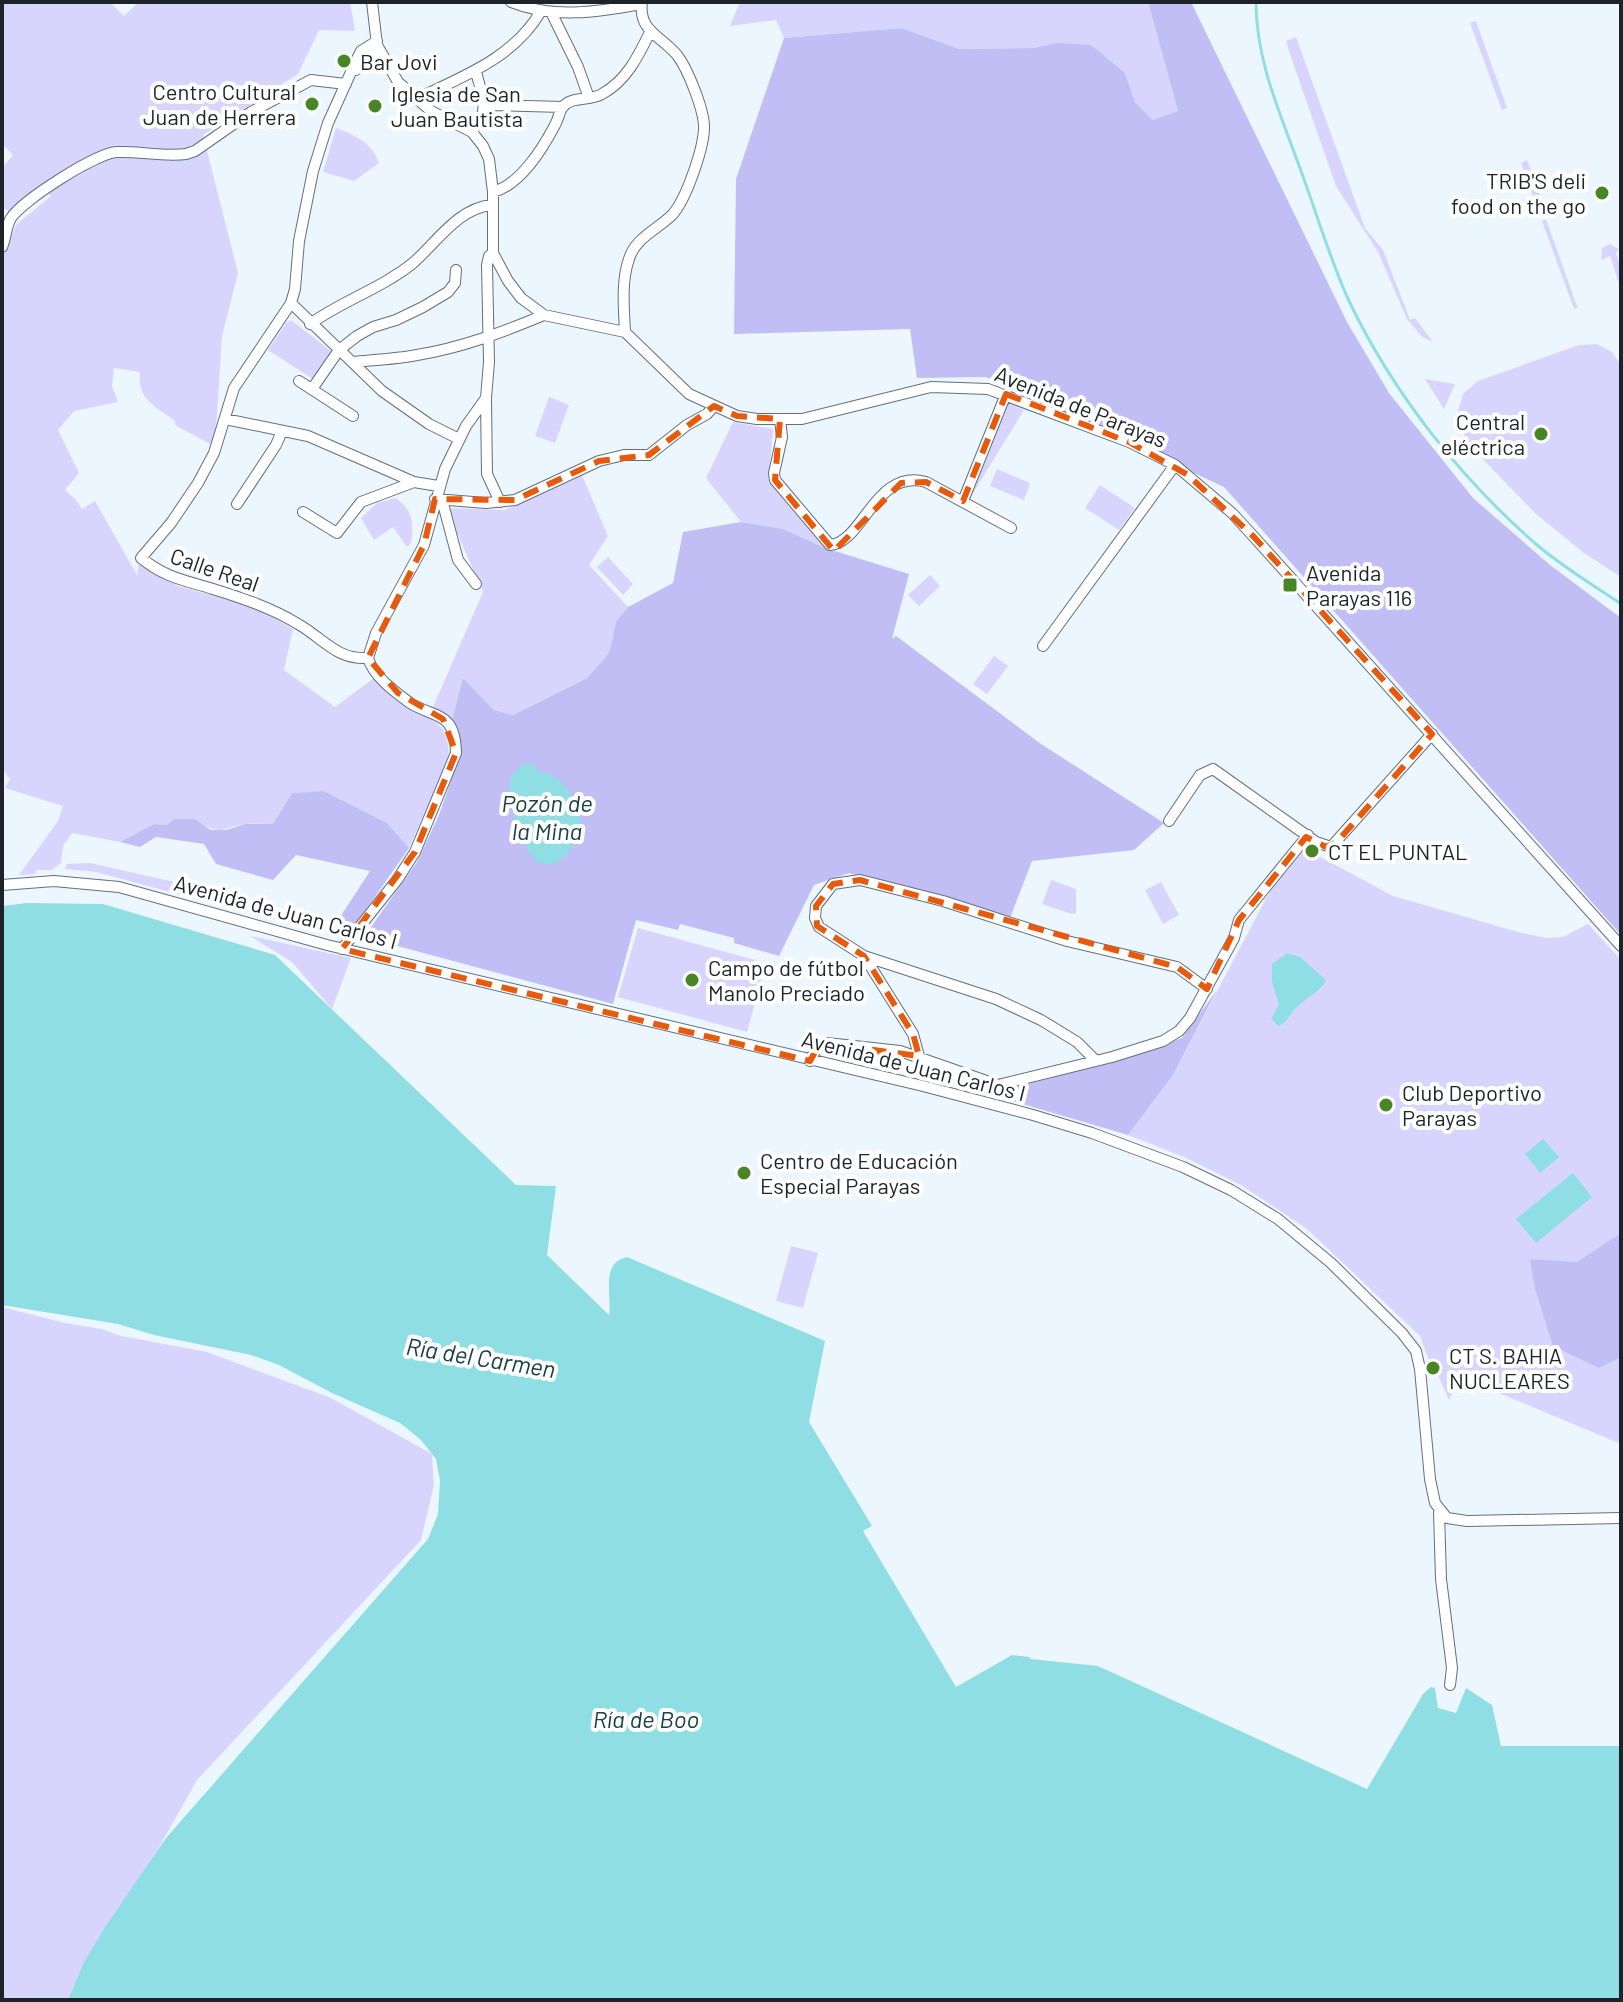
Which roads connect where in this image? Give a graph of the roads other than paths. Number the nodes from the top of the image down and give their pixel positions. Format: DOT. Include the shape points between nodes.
graph roads {
  1 [pos="372,2"];
  2 [pos="511,2"];
  3 [pos="641,3"];
  4 [pos="546,11"];
  5 [pos="650,32"];
  6 [pos="377,43"];
  7 [pos="367,60"];
  8 [pos="387,66"];
  9 [pos="476,72"];
  10 [pos="349,79"];
  11 [pos="589,98"];
  12 [pos="416,99"];
  13 [pos="563,107"];
  14 [pos="483,113"];
  15 [pos="472,132"];
  16 [pos="493,192"];
  17 [pos="492,205"];
  18 [pos="5,218"];
  19 [pos="2,247"];
  20 [pos="493,253"];
  21 [pos="456,270"];
  22 [pos="291,303"];
  23 [pos="544,315"];
  24 [pos="310,324"];
  25 [pos="625,332"];
  26 [pos="488,338"];
  27 [pos="339,350"];
  28 [pos="353,362"];
  29 [pos="299,381"];
  30 [pos="312,389"];
  31 [pos="1006,394"];
  32 [pos="486,398"];
  33 [pos="714,406"];
  34 [pos="353,416"];
  35 [pos="225,419"];
  36 [pos="780,419"];
  37 [pos="282,431"];
  38 [pos="459,439"];
  39 [pos="1175,465"];
  40 [pos="414,482"];
  41 [pos="438,486"];
  42 [pos="438,500"];
  43 [pos="963,501"];
  44 [pos="500,502"];
  45 [pos="237,504"];
  46 [pos="303,512"];
  47 [pos="1011,528"];
  48 [pos="476,584"];
  49 [pos="1043,646"];
  50 [pos="368,658"];
  51 [pos="1432,734"];
  52 [pos="1169,821"];
  53 [pos="1308,835"];
  54 [pos="2,885"];
  55 [pos="1621,946"];
  56 [pos="342,949"];
  57 [pos="864,956"];
  58 [pos="1207,989"];
  59 [pos="919,1056"];
  60 [pos="810,1061"];
  61 [pos="1096,1061"];
  62 [pos="1439,1512"];
  63 [pos="1621,1518"];
  64 [pos="1450,1685"];
  1 -- 6 [label="street"];
  2 -- 4 [label="street"];
  3 -- 4 [label="street" via="594,11"];
  3 -- 5 [label="street"];
  4 -- 9 [label="street" via="515,44"];
  4 -- 11 [label="street" via="572,52"];
  5 -- 11 [label="street" via="619,82"];
  5 -- 25 [label="street" via="681,61 705,127 680,204 629,258"];
  6 -- 7 [label="street, Calle Real"];
  6 -- 8 [label="street"];
  6 -- 10 [label="street, Calle Real" via="361,51"];
  7 -- 8 [label="street"];
  7 -- 10 [label="street, Calle Real"];
  8 -- 12 [label="street"];
  9 -- 12 [label="street"];
  9 -- 14 [label="street"];
  10 -- 18 [label="street" via="311,80 186,154 99,155"];
  10 -- 22 [label="street, Calle Real" via="313,171"];
  11 -- 13 [label="street"];
  12 -- 15 [label="street"];
  13 -- 14 [label="street" via="501,104"];
  13 -- 16 [label="street" via="526,167"];
  14 -- 15 [label="street"];
  15 -- 16 [label="street" via="489,159"];
  16 -- 17 [label="street"];
  17 -- 20 [label="street"];
  17 -- 24 [label="street" via="473,208 401,272"];
  18 -- 19 [label="street"];
  20 -- 23 [label="street" via="521,298"];
  20 -- 26 [label="street" via="487,265"];
  21 -- 27 [label="street" via="455,283 441,297 366,330"];
  22 -- 24 [label="street"];
  22 -- 35 [label="street, Calle Real" via="234,388"];
  23 -- 25 [label="street"];
  23 -- 26 [label="street"];
  24 -- 27 [label="street"];
  25 -- 33 [label="street, Avenida de Parayas" via="689,394"];
  26 -- 28 [label="street" via="417,355"];
  26 -- 32 [label="street"];
  27 -- 28 [label="street"];
  27 -- 30 [label="street"];
  28 -- 38 [label="street" via="411,413"];
  29 -- 30 [label="street"];
  30 -- 34 [label="street"];
  31 -- 36 [label="street, Avenida de Parayas" via="971,386 931,387 818,416"];
  31 -- 39 [label="street, Avenida de Parayas"];
  31 -- 43 [label="street"];
  32 -- 38 [label="street"];
  32 -- 44 [label="street" via="487,474"];
  33 -- 36 [label="street, Avenida de Parayas" via="737,416"];
  33 -- 44 [label="street" via="649,455 599,461"];
  35 -- 37 [label="street"];
  35 -- 50 [label="street, Calle Real" via="198,483 141,558 181,581 262,606 300,624 343,656"];
  36 -- 43 [label="street" via="775,480 830,545 842,542 876,501 901,483 926,482"];
  37 -- 40 [label="street" via="308,436"];
  37 -- 45 [label="street"];
  38 -- 41 [label="street"];
  39 -- 49 [label="street"];
  39 -- 51 [label="street, Avenida de Parayas" via="1232,513"];
  40 -- 41 [label="street"];
  40 -- 46 [label="street" via="361,502 337,533"];
  41 -- 42 [label="street"];
  42 -- 44 [label="street"];
  42 -- 48 [label="street" via="458,560"];
  42 -- 50 [label="street" via="424,545"];
  43 -- 47 [label="street"];
  50 -- 56 [label="street" via="376,674 398,693 443,719 456,753 415,852"];
  51 -- 53 [label="street" via="1331,847"];
  51 -- 55 [label="street, Avenida de Parayas"];
  52 -- 53 [label="street" via="1200,775 1213,769"];
  53 -- 58 [label="street" via="1239,920"];
  54 -- 56 [label="street, Avenida de Juan Carlos I" via="62,881 119,887"];
  56 -- 60 [label="street, Avenida de Juan Carlos I"];
  57 -- 58 [label="street" via="817,924 816,906 833,884 860,880 943,901 1067,941 1177,967"];
  57 -- 59 [label="street" via="913,1034"];
  57 -- 61 [label="street" via="996,999 1063,1033"];
  58 -- 61 [label="street" via="1185,1025 1163,1041"];
  59 -- 60 [label="street" via="827,1043 816,1048"];
  59 -- 61 [label="street" via="998,1085"];
  60 -- 62 [label="street, Avenida de Juan Carlos I" via="1092,1133 1183,1167 1278,1219 1331,1263 1416,1351 1430,1479"];
  62 -- 63 [label="street" via="1467,1521"];
  62 -- 64 [label="street, Avenida de Juan Carlos I"];
}
